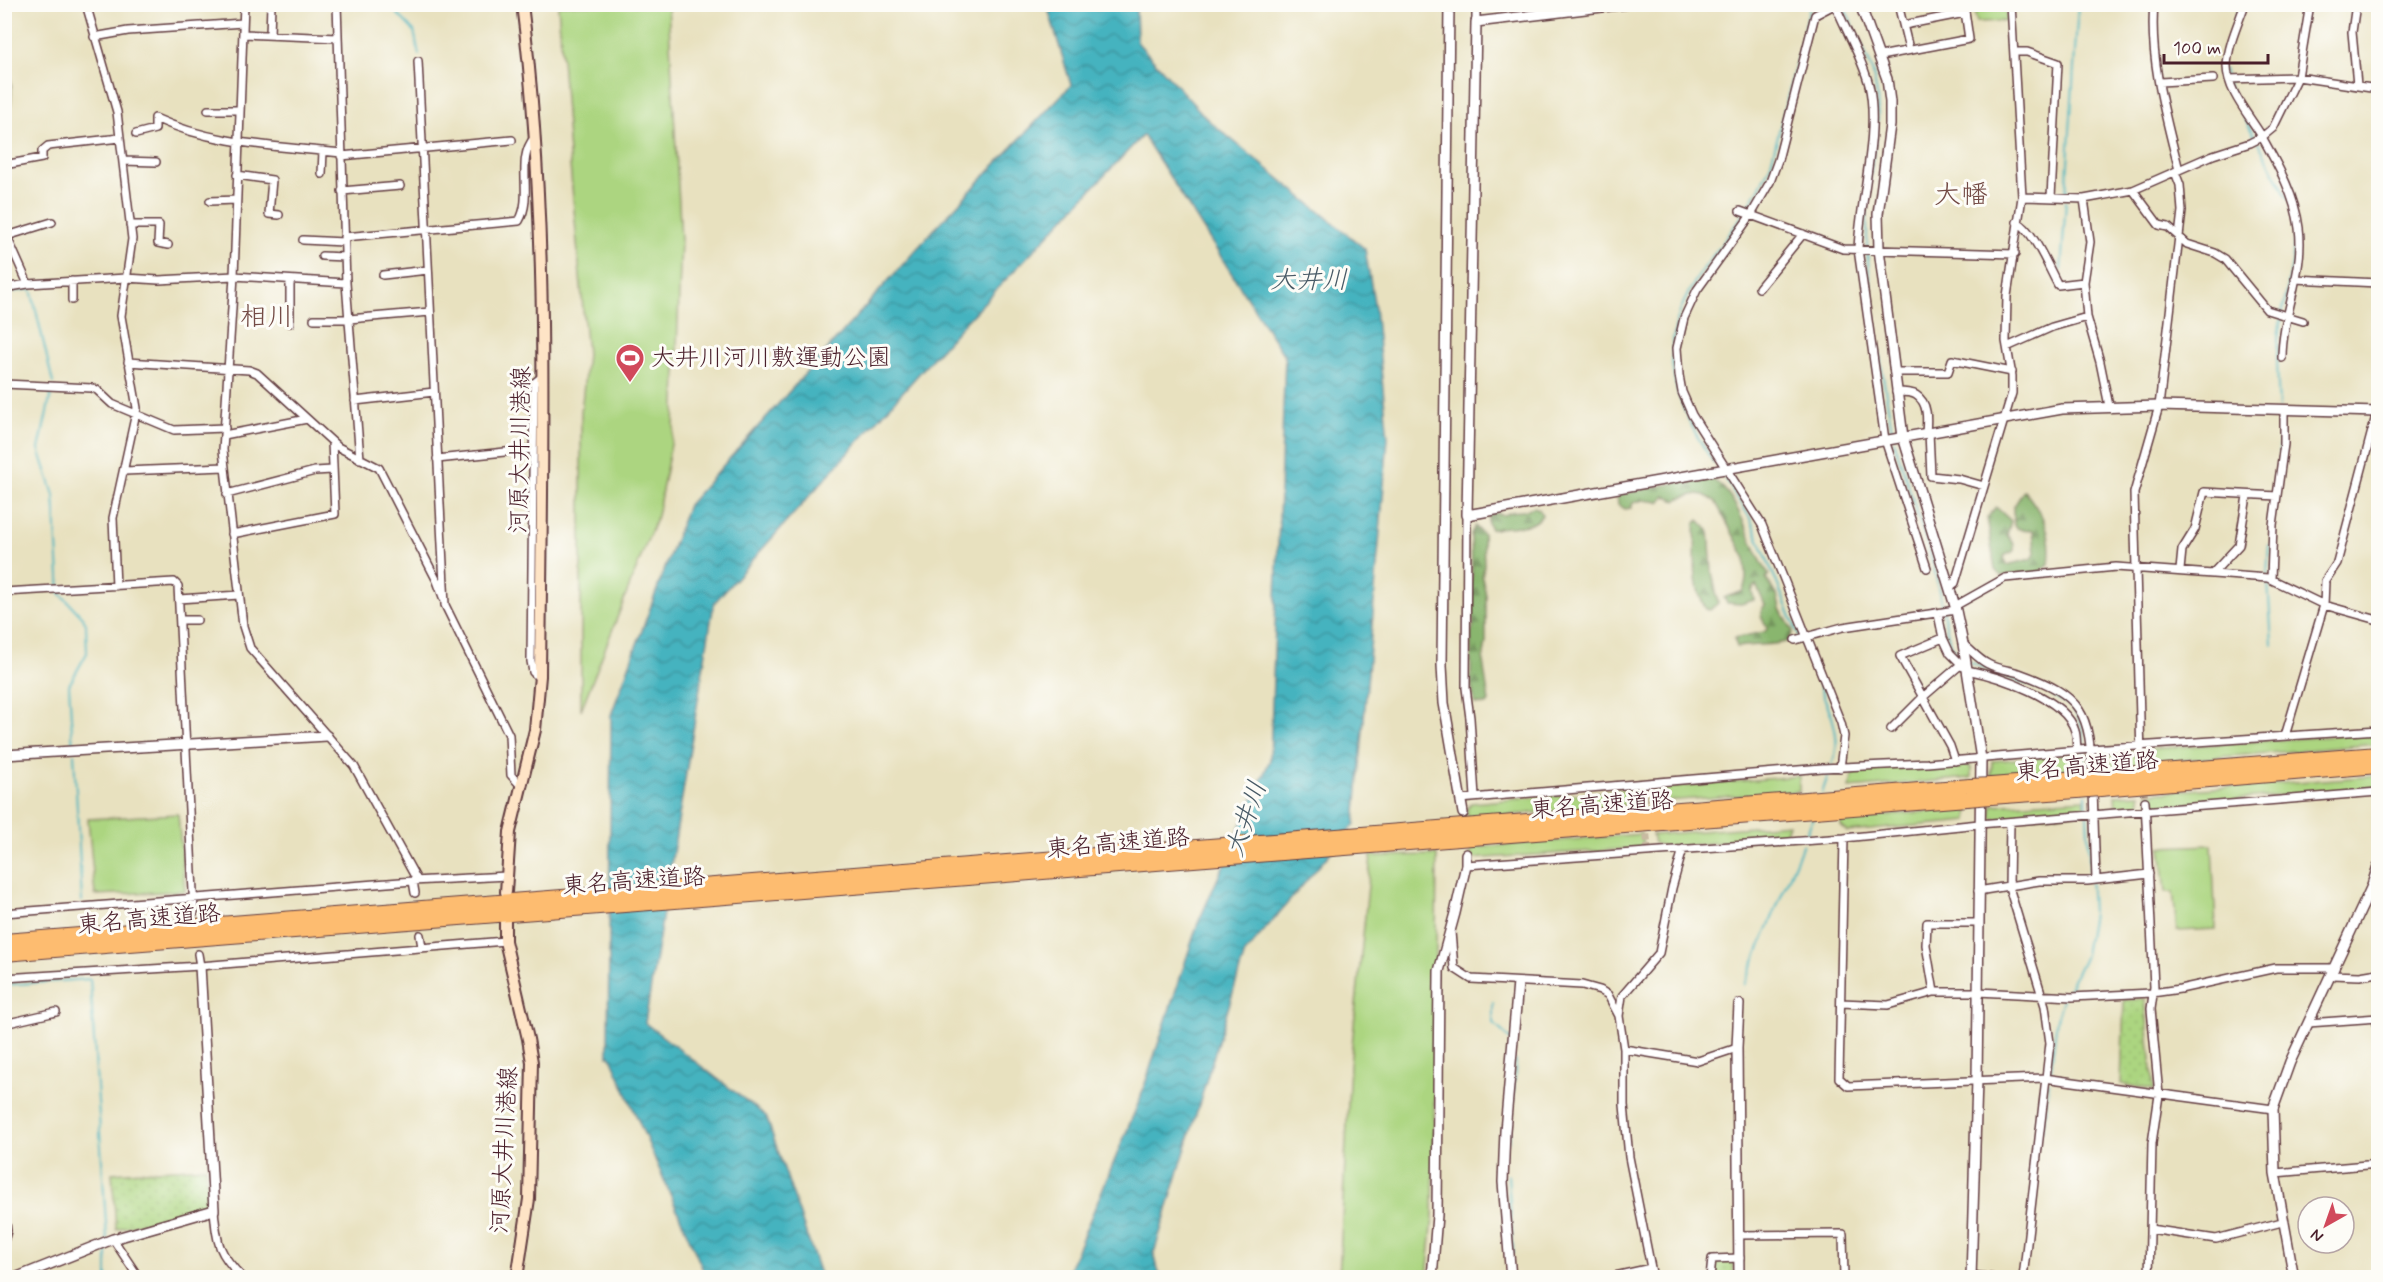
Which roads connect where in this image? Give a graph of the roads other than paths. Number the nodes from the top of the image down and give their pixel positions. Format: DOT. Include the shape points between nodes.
graph roads {
  1 [pos="10,4"];
  2 [pos="86,4"];
  3 [pos="244,4"];
  4 [pos="272,4"];
  5 [pos="337,4"];
  6 [pos="522,4"];
  7 [pos="1449,4"];
  8 [pos="1476,4"];
  9 [pos="1627,4"];
  10 [pos="1860,4"];
  11 [pos="1899,4"];
  12 [pos="1964,4"];
  13 [pos="2011,4"];
  14 [pos="2154,4"];
  15 [pos="2245,4"];
  16 [pos="2310,4"];
  17 [pos="2356,4"];
  18 [pos="1835,5"];
  19 [pos="4,6"];
  20 [pos="1965,13"];
  21 [pos="1476,22"];
  22 [pos="243,23"];
  23 [pos="1904,25"];
  24 [pos="243,34"];
  25 [pos="270,35"];
  26 [pos="94,37"];
  27 [pos="338,38"];
  28 [pos="1909,49"];
  29 [pos="2014,52"];
  30 [pos="1880,56"];
  31 [pos="418,61"];
  32 [pos="2298,77"];
  33 [pos="2213,79"];
  34 [pos="2229,79"];
  35 [pos="2160,82"];
  36 [pos="2357,85"];
  37 [pos="2379,89"];
  38 [pos="208,110"];
  39 [pos="239,110"];
  40 [pos="136,134"];
  41 [pos="120,138"];
  42 [pos="534,138"];
  43 [pos="2260,138"];
  44 [pos="512,140"];
  45 [pos="238,143"];
  46 [pos="423,148"];
  47 [pos="323,151"];
  48 [pos="341,155"];
  49 [pos="123,161"];
  50 [pos="156,162"];
  51 [pos="4,165"];
  52 [pos="2177,171"];
  53 [pos="322,174"];
  54 [pos="237,175"];
  55 [pos="400,186"];
  56 [pos="2133,190"];
  57 [pos="342,191"];
  58 [pos="2022,196"];
  59 [pos="2051,197"];
  60 [pos="2084,199"];
  61 [pos="236,200"];
  62 [pos="210,201"];
  63 [pos="1740,211"];
  64 [pos="269,214"];
  65 [pos="1750,214"];
  66 [pos="279,215"];
  67 [pos="52,222"];
  68 [pos="2017,222"];
  69 [pos="268,224"];
  70 [pos="130,225"];
  71 [pos="426,229"];
  72 [pos="6,233"];
  73 [pos="1803,234"];
  74 [pos="2179,237"];
  75 [pos="344,239"];
  76 [pos="303,240"];
  77 [pos="168,245"];
  78 [pos="1860,249"];
  79 [pos="1875,249"];
  80 [pos="2015,254"];
  81 [pos="322,256"];
  82 [pos="345,257"];
  83 [pos="428,270"];
  84 [pos="384,275"];
  85 [pos="234,276"];
  86 [pos="126,278"];
  87 [pos="2295,279"];
  88 [pos="290,280"];
  89 [pos="72,281"];
  90 [pos="2084,282"];
  91 [pos="346,283"];
  92 [pos="28,284"];
  93 [pos="2379,284"];
  94 [pos="4,288"];
  95 [pos="1759,288"];
  96 [pos="72,300"];
  97 [pos="430,312"];
  98 [pos="2087,317"];
  99 [pos="2286,317"];
  100 [pos="314,319"];
  101 [pos="349,319"];
  102 [pos="2303,321"];
  103 [pos="290,323"];
  104 [pos="2007,347"];
  105 [pos="2282,358"];
  106 [pos="128,362"];
  107 [pos="228,370"];
  108 [pos="1894,372"];
  109 [pos="2012,372"];
  110 [pos="543,376"];
  111 [pos="4,384"];
  112 [pos="434,392"];
  113 [pos="1896,392"];
  114 [pos="355,401"];
  115 [pos="2109,406"];
  116 [pos="2159,406"];
  117 [pos="2281,409"];
  118 [pos="2378,412"];
  119 [pos="136,413"];
  120 [pos="2006,418"];
  121 [pos="307,419"];
  122 [pos="225,432"];
  123 [pos="1927,432"];
  124 [pos="1903,437"];
  125 [pos="1885,440"];
  126 [pos="332,442"];
  127 [pos="533,449"];
  128 [pos="360,459"];
  129 [pos="437,459"];
  130 [pos="225,467"];
  131 [pos="1726,468"];
  132 [pos="332,470"];
  133 [pos="124,471"];
  134 [pos="1984,486"];
  135 [pos="227,494"];
  136 [pos="2247,496"];
  137 [pos="2275,496"];
  138 [pos="1467,515"];
  139 [pos="232,534"];
  140 [pos="1927,568"];
  141 [pos="2136,569"];
  142 [pos="2180,570"];
  143 [pos="2213,573"];
  144 [pos="2267,578"];
  145 [pos="116,586"];
  146 [pos="1950,587"];
  147 [pos="4,592"];
  148 [pos="239,595"];
  149 [pos="179,599"];
  150 [pos="446,605"];
  151 [pos="2324,605"];
  152 [pos="1947,611"];
  153 [pos="197,620"];
  154 [pos="2379,620"];
  155 [pos="180,621"];
  156 [pos="1807,636"];
  157 [pos="1943,638"];
  158 [pos="1796,640"];
  159 [pos="1963,644"];
  160 [pos="1966,668"];
  161 [pos="540,679"];
  162 [pos="1923,696"];
  163 [pos="1891,729"];
  164 [pos="2379,730"];
  165 [pos="327,736"];
  166 [pos="2285,736"];
  167 [pos="185,743"];
  168 [pos="2140,747"];
  169 [pos="2090,749"];
  170 [pos="2078,750"];
  171 [pos="2379,754"];
  172 [pos="4,755"];
  173 [pos="2141,757"];
  174 [pos="1981,759"];
  175 [pos="1954,761"];
  176 [pos="2379,766"];
  177 [pos="1838,768"];
  178 [pos="2112,782"];
  179 [pos="521,786"];
  180 [pos="2379,792"];
  181 [pos="1475,797"];
  182 [pos="1460,799"];
  183 [pos="2145,801"];
  184 [pos="1844,803"];
  185 [pos="2146,812"];
  186 [pos="1463,813"];
  187 [pos="2093,815"];
  188 [pos="2010,822"];
  189 [pos="1979,824"];
  190 [pos="1429,836"];
  191 [pos="1844,838"];
  192 [pos="1683,849"];
  193 [pos="1466,854"];
  194 [pos="1466,865"];
  195 [pos="2379,866"];
  196 [pos="2149,874"];
  197 [pos="507,876"];
  198 [pos="415,880"];
  199 [pos="2096,880"];
  200 [pos="2009,887"];
  201 [pos="1978,891"];
  202 [pos="506,892"];
  203 [pos="415,893"];
  204 [pos="194,899"];
  205 [pos="546,905"];
  206 [pos="194,912"];
  207 [pos="4,913"];
  208 [pos="505,919"];
  209 [pos="1979,923"];
  210 [pos="1450,930"];
  211 [pos="420,935"];
  212 [pos="4,941"];
  213 [pos="505,941"];
  214 [pos="422,946"];
  215 [pos="4,954"];
  216 [pos="198,954"];
  217 [pos="200,966"];
  218 [pos="2333,971"];
  219 [pos="2379,974"];
  220 [pos="4,978"];
  221 [pos="1518,983"];
  222 [pos="1934,992"];
  223 [pos="1978,992"];
  224 [pos="2152,993"];
  225 [pos="2042,994"];
  226 [pos="1841,1003"];
  227 [pos="1739,1004"];
  228 [pos="56,1012"];
  229 [pos="1619,1017"];
  230 [pos="2378,1018"];
  231 [pos="2308,1023"];
  232 [pos="4,1024"];
  233 [pos="2379,1037"];
  234 [pos="1737,1048"];
  235 [pos="1624,1049"];
  236 [pos="2045,1078"];
  237 [pos="1977,1080"];
  238 [pos="2159,1095"];
  239 [pos="2273,1109"];
  240 [pos="2379,1164"];
  241 [pos="2275,1173"];
  242 [pos="4,1208"];
  243 [pos="214,1210"];
  244 [pos="2283,1222"];
  245 [pos="2150,1229"];
  246 [pos="1739,1235"];
  247 [pos="113,1239"];
  248 [pos="4,1240"];
  249 [pos="1740,1258"];
  250 [pos="1651,1268"];
  251 [pos="1971,1276"];
  252 [pos="15,1278"];
  253 [pos="140,1278"];
  254 [pos="243,1278"];
  255 [pos="517,1278"];
  256 [pos="1432,1278"];
  257 [pos="1511,1278"];
  258 [pos="1606,1278"];
  259 [pos="1653,1278"];
  260 [pos="1710,1278"];
  261 [pos="1740,1278"];
  262 [pos="1844,1278"];
  263 [pos="1994,1278"];
  264 [pos="2023,1278"];
  265 [pos="2149,1278"];
  266 [pos="2294,1278"];
  1 -- 19 [label="street"];
  2 -- 26 [label="street"];
  3 -- 22 [label="street"];
  4 -- 25 [label="street"];
  5 -- 27 [label="street"];
  6 -- 42 [label="main road, 河原大井川港線"];
  7 -- 182 [label="street" via="1442,665 1444,703"];
  8 -- 21 [label="street"];
  9 -- 21 [label="street"];
  10 -- 30 [label="street"];
  11 -- 23 [label="street"];
  12 -- 20 [label="street"];
  13 -- 29 [label="street"];
  14 -- 35 [label="street" via="2152,27"];
  15 -- 34 [label="street" via="2230,50"];
  16 -- 32 [label="street"];
  17 -- 36 [label="street" via="2352,32"];
  18 -- 65 [label="street" via="1815,15 1778,160 1770,182"];
  18 -- 78 [label="street" via="1869,84 1872,110 1859,220"];
  20 -- 23 [label="street"];
  20 -- 28 [label="street" via="1969,39"];
  21 -- 138 [label="street"];
  22 -- 24 [label="street"];
  22 -- 26 [label="street"];
  23 -- 28 [label="street"];
  24 -- 25 [label="street"];
  24 -- 39 [label="street"];
  25 -- 27 [label="street"];
  26 -- 41 [label="street" via="113,93"];
  27 -- 48 [label="street"];
  28 -- 30 [label="street"];
  29 -- 58 [label="street"];
  29 -- 59 [label="street" via="2027,52 2058,63"];
  30 -- 79 [label="street" via="1887,79 1890,125"];
  31 -- 46 [label="street"];
  32 -- 34 [label="street"];
  32 -- 36 [label="street"];
  32 -- 43 [label="street" via="2273,128"];
  33 -- 35 [label="street"];
  34 -- 43 [label="street"];
  35 -- 52 [label="street"];
  36 -- 37 [label="street"];
  38 -- 39 [label="street"];
  39 -- 45 [label="street"];
  40 -- 45 [label="street" via="155,129 155,118"];
  41 -- 49 [label="street"];
  41 -- 51 [label="street" via="48,146 42,151 42,158"];
  42 -- 71 [label="street" via="526,147 525,201 519,221"];
  42 -- 110 [label="main road, 河原大井川港線"];
  43 -- 52 [label="street"];
  43 -- 87 [label="street" via="2296,208 2300,243"];
  44 -- 46 [label="street"];
  45 -- 47 [label="street"];
  45 -- 54 [label="street"];
  46 -- 48 [label="street"];
  46 -- 71 [label="street"];
  47 -- 48 [label="street"];
  47 -- 53 [label="street"];
  48 -- 57 [label="street"];
  49 -- 50 [label="street"];
  49 -- 70 [label="street"];
  52 -- 56 [label="street"];
  52 -- 74 [label="street"];
  54 -- 61 [label="street"];
  54 -- 64 [label="street" via="272,180"];
  55 -- 57 [label="street"];
  56 -- 60 [label="street"];
  56 -- 74 [label="street" via="2159,225"];
  57 -- 75 [label="street"];
  58 -- 59 [label="street"];
  58 -- 68 [label="street"];
  59 -- 60 [label="street"];
  60 -- 90 [label="street" via="2090,242"];
  61 -- 62 [label="street"];
  61 -- 85 [label="street"];
  63 -- 65 [label="street"];
  64 -- 66 [label="street"];
  64 -- 69 [label="street"];
  65 -- 73 [label="street"];
  65 -- 131 [label="street" via="1697,290 1684,318 1677,348 1682,392"];
  67 -- 72 [label="street"];
  68 -- 80 [label="street"];
  68 -- 90 [label="street" via="2031,235 2058,285"];
  70 -- 77 [label="street" via="159,225 158,243"];
  70 -- 86 [label="street" via="131,252"];
  71 -- 75 [label="street"];
  71 -- 83 [label="street"];
  72 -- 92 [label="street"];
  73 -- 78 [label="street" via="1843,249"];
  73 -- 95 [label="street"];
  74 -- 99 [label="street" via="2225,259 2267,310"];
  74 -- 116 [label="street"];
  75 -- 76 [label="street"];
  75 -- 82 [label="street"];
  78 -- 79 [label="street"];
  78 -- 125 [label="street"];
  79 -- 80 [label="street"];
  79 -- 108 [label="street"];
  80 -- 104 [label="street" via="2007,296"];
  81 -- 82 [label="street"];
  82 -- 91 [label="street"];
  83 -- 84 [label="street"];
  83 -- 97 [label="street"];
  85 -- 86 [label="street"];
  85 -- 88 [label="street"];
  85 -- 107 [label="street"];
  86 -- 89 [label="street"];
  86 -- 106 [label="street" via="121,316"];
  87 -- 93 [label="street"];
  87 -- 99 [label="street"];
  88 -- 91 [label="street"];
  88 -- 103 [label="street"];
  89 -- 92 [label="street"];
  89 -- 96 [label="street"];
  90 -- 98 [label="street"];
  91 -- 101 [label="street"];
  92 -- 94 [label="street"];
  93 -- 118 [label="street"];
  97 -- 101 [label="street"];
  97 -- 112 [label="street"];
  98 -- 104 [label="street"];
  98 -- 115 [label="street"];
  99 -- 102 [label="street"];
  99 -- 105 [label="street"];
  100 -- 101 [label="street"];
  101 -- 114 [label="street"];
  104 -- 109 [label="street"];
  106 -- 107 [label="street"];
  106 -- 119 [label="street"];
  107 -- 121 [label="street" via="257,373"];
  107 -- 122 [label="street"];
  108 -- 109 [label="street" via="1948,372 1952,360"];
  108 -- 113 [label="street"];
  109 -- 120 [label="street"];
  110 -- 127 [label="street" via="534,383"];
  110 -- 161 [label="main road, 河原大井川港線"];
  111 -- 119 [label="street" via="92,388 112,404"];
  112 -- 114 [label="street"];
  112 -- 129 [label="street"];
  113 -- 123 [label="street" via="1920,398 1928,415"];
  113 -- 124 [label="street"];
  114 -- 128 [label="street"];
  115 -- 116 [label="street"];
  115 -- 120 [label="street"];
  116 -- 117 [label="street"];
  116 -- 141 [label="street" via="2134,493"];
  117 -- 118 [label="street"];
  117 -- 137 [label="street" via="2284,444"];
  118 -- 151 [label="street" via="2337,563 2325,581"];
  119 -- 122 [label="street" via="174,430"];
  119 -- 133 [label="street"];
  120 -- 123 [label="street"];
  120 -- 134 [label="street"];
  121 -- 122 [label="street"];
  121 -- 126 [label="street"];
  122 -- 130 [label="street"];
  123 -- 124 [label="street"];
  123 -- 134 [label="street" via="1931,476 1959,478"];
  124 -- 125 [label="street"];
  124 -- 146 [label="street"];
  125 -- 131 [label="street"];
  125 -- 140 [label="street"];
  126 -- 128 [label="street"];
  126 -- 132 [label="street"];
  127 -- 129 [label="street"];
  127 -- 161 [label="street" via="531,661 533,672"];
  128 -- 150 [label="street" via="379,468"];
  129 -- 150 [label="street"];
  130 -- 133 [label="street"];
  130 -- 135 [label="street"];
  131 -- 138 [label="street"];
  131 -- 156 [label="street" via="1762,525"];
  132 -- 135 [label="street"];
  132 -- 139 [label="street" via="335,514"];
  133 -- 145 [label="street" via="113,518"];
  134 -- 146 [label="street" via="1955,583"];
  135 -- 139 [label="street"];
  136 -- 137 [label="street"];
  136 -- 142 [label="street" via="2204,492 2195,530 2182,550"];
  136 -- 143 [label="street" via="2239,545"];
  137 -- 144 [label="street"];
  138 -- 181 [label="street" via="1466,687"];
  139 -- 148 [label="street"];
  141 -- 142 [label="street"];
  141 -- 152 [label="street" via="2090,568 2005,578"];
  141 -- 168 [label="street"];
  142 -- 143 [label="street"];
  143 -- 144 [label="street"];
  144 -- 151 [label="street"];
  145 -- 147 [label="street"];
  145 -- 149 [label="street" via="174,582"];
  146 -- 152 [label="street"];
  148 -- 149 [label="street"];
  148 -- 165 [label="street" via="250,648"];
  149 -- 155 [label="street"];
  150 -- 179 [label="street" via="509,735 511,775"];
  151 -- 154 [label="street"];
  151 -- 166 [label="street"];
  152 -- 156 [label="street"];
  152 -- 157 [label="street"];
  152 -- 159 [label="street"];
  153 -- 155 [label="street"];
  155 -- 167 [label="street"];
  156 -- 158 [label="street"];
  156 -- 177 [label="street" via="1845,736"];
  157 -- 160 [label="street" via="1950,653"];
  157 -- 162 [label="street" via="1900,656"];
  159 -- 160 [label="street"];
  159 -- 169 [label="street" via="1988,664 2049,685 2072,700 2086,722"];
  160 -- 162 [label="street" via="1959,666"];
  160 -- 170 [label="street" via="2054,704 2075,731"];
  160 -- 174 [label="street"];
  161 -- 179 [label="main road, 河原大井川港線" via="535,730"];
  162 -- 163 [label="street"];
  162 -- 175 [label="street"];
  164 -- 166 [label="street"];
  165 -- 167 [label="street"];
  165 -- 198 [label="street" via="354,766"];
  166 -- 168 [label="street"];
  167 -- 172 [label="street"];
  167 -- 204 [label="street"];
  168 -- 169 [label="street"];
  168 -- 173 [label="street"];
  169 -- 170 [label="street"];
  169 -- 187 [label="street"];
  170 -- 174 [label="street"];
  171 -- 178 [label="highway, 東名高速道路"];
  174 -- 175 [label="street"];
  174 -- 189 [label="street"];
  175 -- 177 [label="street"];
  176 -- 178 [label="highway, 東名高速道路"];
  177 -- 181 [label="street"];
  178 -- 184 [label="highway, 東名高速道路, bridge"];
  179 -- 197 [label="main road, 河原大井川港線" via="510,832"];
  180 -- 185 [label="street"];
  181 -- 182 [label="street"];
  182 -- 186 [label="street"];
  183 -- 185 [label="street"];
  184 -- 190 [label="highway, 東名高速道路" via="1795,813"];
  184 -- 190 [label="highway, 東名高速道路" via="1799,798"];
  185 -- 187 [label="street"];
  185 -- 196 [label="street"];
  187 -- 188 [label="street"];
  187 -- 199 [label="street"];
  188 -- 189 [label="street"];
  188 -- 200 [label="street"];
  189 -- 191 [label="street"];
  189 -- 201 [label="street"];
  190 -- 205 [label="highway, 東名高速道路"];
  191 -- 192 [label="street"];
  191 -- 226 [label="street"];
  192 -- 194 [label="street"];
  192 -- 229 [label="street" via="1659,953 1622,996"];
  193 -- 194 [label="street"];
  194 -- 210 [label="street"];
  195 -- 218 [label="street"];
  196 -- 199 [label="street"];
  196 -- 224 [label="street"];
  197 -- 198 [label="street"];
  197 -- 202 [label="main road, 河原大井川港線"];
  198 -- 203 [label="street"];
  198 -- 204 [label="street"];
  199 -- 200 [label="street" via="2039,881"];
  200 -- 201 [label="street"];
  200 -- 225 [label="street"];
  201 -- 209 [label="street"];
  204 -- 206 [label="street"];
  204 -- 207 [label="street"];
  205 -- 212 [label="highway, 東名高速道路"];
  205 -- 215 [label="highway, 東名高速道路"];
  208 -- 213 [label="main road, 河原大井川港線"];
  209 -- 222 [label="street" via="1927,923 1926,945"];
  209 -- 223 [label="street"];
  210 -- 221 [label="street" via="1454,968 1462,975"];
  210 -- 256 [label="street" via="1439,971 1436,1256"];
  211 -- 214 [label="street"];
  213 -- 214 [label="street"];
  213 -- 255 [label="main road, 河原大井川港線" via="532,1062 529,1199"];
  214 -- 217 [label="street"];
  216 -- 217 [label="street"];
  217 -- 220 [label="street"];
  217 -- 243 [label="street"];
  218 -- 219 [label="street" via="2360,976"];
  218 -- 224 [label="street" via="2276,968"];
  218 -- 231 [label="street"];
  221 -- 229 [label="street" via="1582,985 1600,990 1608,995"];
  221 -- 257 [label="street" via="1503,1182"];
  222 -- 223 [label="street"];
  222 -- 226 [label="street" via="1888,1005"];
  223 -- 225 [label="street"];
  223 -- 237 [label="street"];
  224 -- 225 [label="street" via="2069,997"];
  224 -- 238 [label="street"];
  225 -- 236 [label="street" via="2050,1043"];
  226 -- 237 [label="street" via="1839,1078 1848,1086"];
  227 -- 234 [label="street"];
  228 -- 232 [label="street"];
  229 -- 235 [label="street"];
  230 -- 231 [label="street"];
  230 -- 233 [label="street"];
  231 -- 239 [label="street"];
  234 -- 235 [label="street" via="1698,1061"];
  234 -- 246 [label="street"];
  235 -- 250 [label="street" via="1629,1156"];
  236 -- 237 [label="street"];
  236 -- 238 [label="street"];
  236 -- 264 [label="street"];
  237 -- 251 [label="street"];
  238 -- 239 [label="street"];
  238 -- 245 [label="street" via="2152,1143"];
  239 -- 241 [label="street"];
  240 -- 241 [label="street"];
  241 -- 244 [label="street"];
  242 -- 248 [label="street" via="8,1231"];
  243 -- 247 [label="street"];
  243 -- 254 [label="street" via="225,1260"];
  244 -- 245 [label="street" via="2216,1239"];
  244 -- 266 [label="street"];
  245 -- 265 [label="street"];
  246 -- 249 [label="street"];
  246 -- 262 [label="street" via="1843,1234"];
  247 -- 252 [label="street"];
  247 -- 253 [label="street"];
  249 -- 260 [label="street" via="1712,1259"];
  249 -- 261 [label="street"];
  250 -- 258 [label="street"];
  250 -- 259 [label="street"];
  251 -- 263 [label="street"];
}
